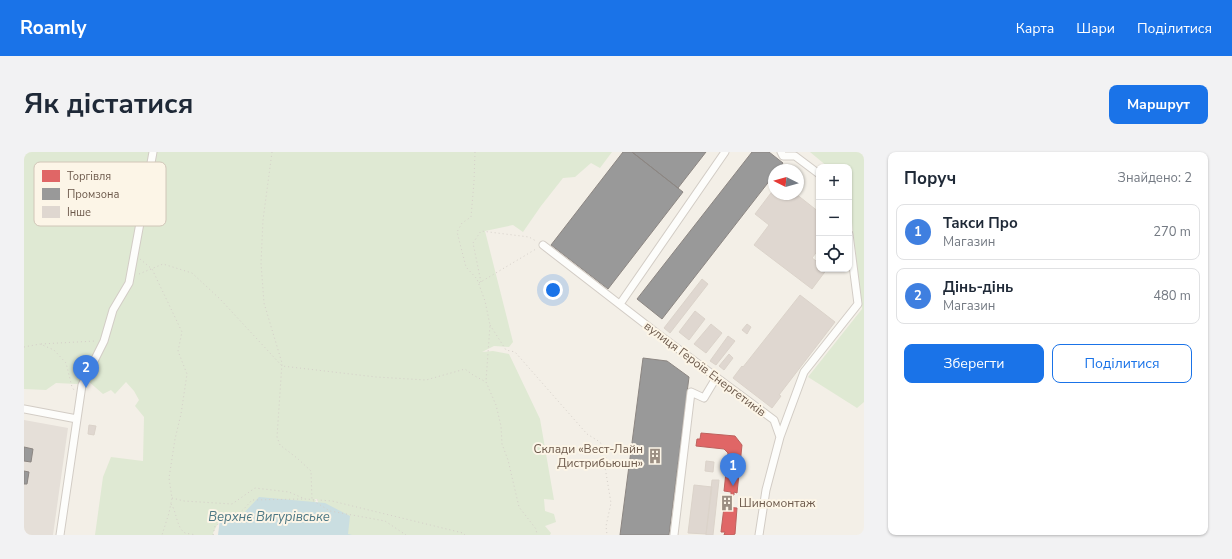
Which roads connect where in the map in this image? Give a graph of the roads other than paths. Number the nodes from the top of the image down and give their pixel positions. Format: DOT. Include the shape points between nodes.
graph roads {
  1 [pos="153,152"];
  2 [pos="725,152"];
  3 [pos="782,152"];
  4 [pos="151,162"];
  5 [pos="816,172"];
  6 [pos="139,226"];
  7 [pos="849,236"];
  8 [pos="543,244"];
  9 [pos="620,304"];
  10 [pos="716,378"];
  11 [pos="24,409"];
  12 [pos="78,414"];
  13 [pos="780,437"];
  14 [pos="60,535"];
  15 [pos="674,535"];
  16 [pos="759,535"];
  1 -- 4 [label="street"];
  2 -- 9 [label="street"];
  3 -- 5 [label="street" via="783,156 795,156"];
  6 -- 12 [label="street" via="129,283 113,310 104,341 82,385"];
  7 -- 13 [label="street" via="858,304 804,372"];
  8 -- 9 [label="street, вулиця Героїв Енергетиків"];
  9 -- 10 [label="street, вулиця Героїв Енергетиків"];
  10 -- 13 [label="street, вулиця Героїв Енергетиків" via="774,420"];
  10 -- 15 [label="street" via="704,398 691,392"];
  11 -- 12 [label="street"];
  12 -- 14 [label="street"];
  13 -- 16 [label="street" via="766,490"];
}
